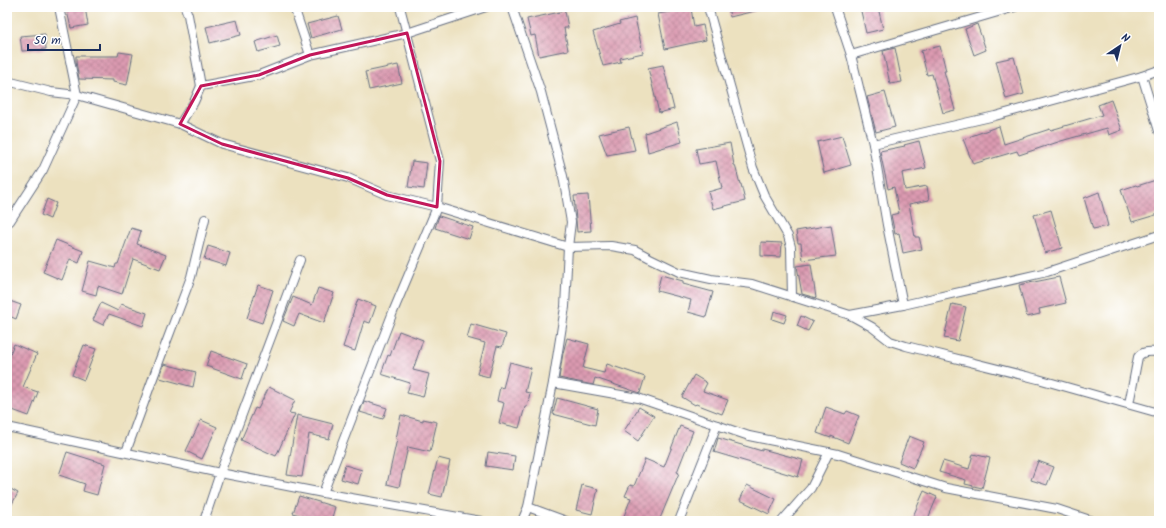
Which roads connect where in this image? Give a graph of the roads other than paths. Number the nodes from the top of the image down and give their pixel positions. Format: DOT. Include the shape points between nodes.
graph roads {
  1 [pos="59,7"];
  2 [pos="185,7"];
  3 [pos="294,7"];
  4 [pos="400,7"];
  5 [pos="486,7"];
  6 [pos="512,7"];
  7 [pos="708,7"];
  8 [pos="835,7"];
  9 [pos="1015,7"];
  10 [pos="406,33"];
  11 [pos="851,55"];
  12 [pos="310,56"];
  13 [pos="1159,70"];
  14 [pos="1142,76"];
  15 [pos="7,81"];
  16 [pos="201,86"];
  17 [pos="77,95"];
  18 [pos="180,124"];
  19 [pos="1159,131"];
  20 [pos="873,144"];
  21 [pos="437,207"];
  22 [pos="205,219"];
  23 [pos="8,224"];
  24 [pos="1159,235"];
  25 [pos="568,247"];
  26 [pos="300,260"];
  27 [pos="792,297"];
  28 [pos="903,305"];
  29 [pos="850,315"];
  30 [pos="1159,352"];
  31 [pos="553,383"];
  32 [pos="1129,404"];
  33 [pos="1159,413"];
  34 [pos="718,425"];
  35 [pos="7,427"];
  36 [pos="126,452"];
  37 [pos="829,452"];
  38 [pos="220,473"];
  39 [pos="323,493"];
  40 [pos="528,507"];
  41 [pos="204,521"];
  42 [pos="482,521"];
  43 [pos="522,521"];
  44 [pos="566,521"];
  45 [pos="679,521"];
  46 [pos="782,521"];
  47 [pos="1093,521"];
  1 -- 17 [label="street"];
  2 -- 16 [label="street"];
  3 -- 12 [label="street"];
  4 -- 10 [label="street"];
  5 -- 10 [label="street"];
  6 -- 25 [label="street" via="541,92 563,176 571,222"];
  7 -- 27 [label="street" via="753,168 764,195 788,236 791,247"];
  8 -- 11 [label="street"];
  9 -- 11 [label="street"];
  10 -- 12 [label="street"];
  10 -- 21 [label="street" via="440,161"];
  11 -- 20 [label="street"];
  12 -- 16 [label="street" via="259,75"];
  13 -- 14 [label="street"];
  14 -- 19 [label="street"];
  14 -- 20 [label="street" via="995,116"];
  15 -- 17 [label="street" via="51,92"];
  16 -- 18 [label="street"];
  17 -- 18 [label="street"];
  17 -- 23 [label="street" via="43,170"];
  18 -- 21 [label="street" via="222,144 348,178 387,195"];
  20 -- 28 [label="street"];
  21 -- 25 [label="street"];
  21 -- 39 [label="street"];
  22 -- 36 [label="street" via="191,277"];
  24 -- 28 [label="street" via="1047,272"];
  25 -- 27 [label="street" via="611,246 635,250 680,272 752,284"];
  25 -- 31 [label="street" via="566,307"];
  26 -- 38 [label="street"];
  27 -- 29 [label="street"];
  28 -- 29 [label="street"];
  29 -- 32 [label="street" via="890,341"];
  30 -- 32 [label="street" via="1144,352 1138,357"];
  31 -- 34 [label="street" via="638,398"];
  31 -- 40 [label="street"];
  32 -- 33 [label="street"];
  34 -- 37 [label="street" via="749,436"];
  34 -- 45 [label="street"];
  35 -- 36 [label="street"];
  36 -- 38 [label="street"];
  37 -- 46 [label="street" via="810,488"];
  37 -- 47 [label="street" via="946,488 1057,510"];
  38 -- 39 [label="street"];
  38 -- 41 [label="street"];
  39 -- 42 [label="street"];
  40 -- 43 [label="street"];
  40 -- 44 [label="street"];
}
